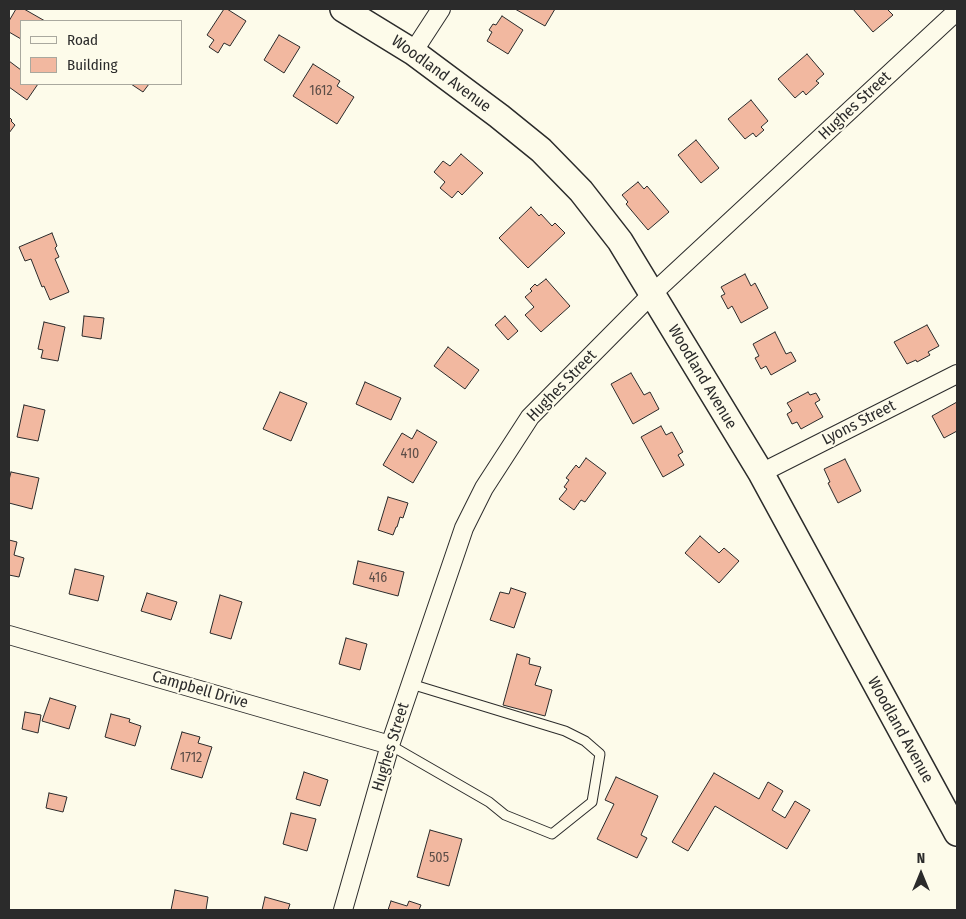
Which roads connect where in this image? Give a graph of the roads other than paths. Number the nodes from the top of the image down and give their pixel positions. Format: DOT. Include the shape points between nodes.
graph roads {
  1 [pos="343,9"];
  2 [pos="441,9"];
  3 [pos="957,11"];
  4 [pos="413,52"];
  5 [pos="652,294"];
  6 [pos="957,374"];
  7 [pos="761,473"];
  8 [pos="9,635"];
  9 [pos="411,684"];
  10 [pos="390,746"];
  11 [pos="957,834"];
  12 [pos="343,910"];
  1 -- 4 [label="street, Woodland Avenue"];
  2 -- 4 [label="street"];
  3 -- 5 [label="street, Hughes Street"];
  4 -- 5 [label="street, Woodland Avenue" via="541,150 581,191 620,241"];
  5 -- 7 [label="street, Woodland Avenue"];
  5 -- 9 [label="street, Hughes Street" via="530,417 484,488 464,528"];
  6 -- 7 [label="street, Lyons Street"];
  7 -- 11 [label="street, Woodland Avenue"];
  8 -- 10 [label="street, Campbell Drive"];
  9 -- 10 [label="street, Hughes Street"];
  9 -- 10 [label="lane" via="565,731 585,741 600,754 592,802 552,834 505,815 489,802"];
  10 -- 12 [label="street, Hughes Street"];
}
